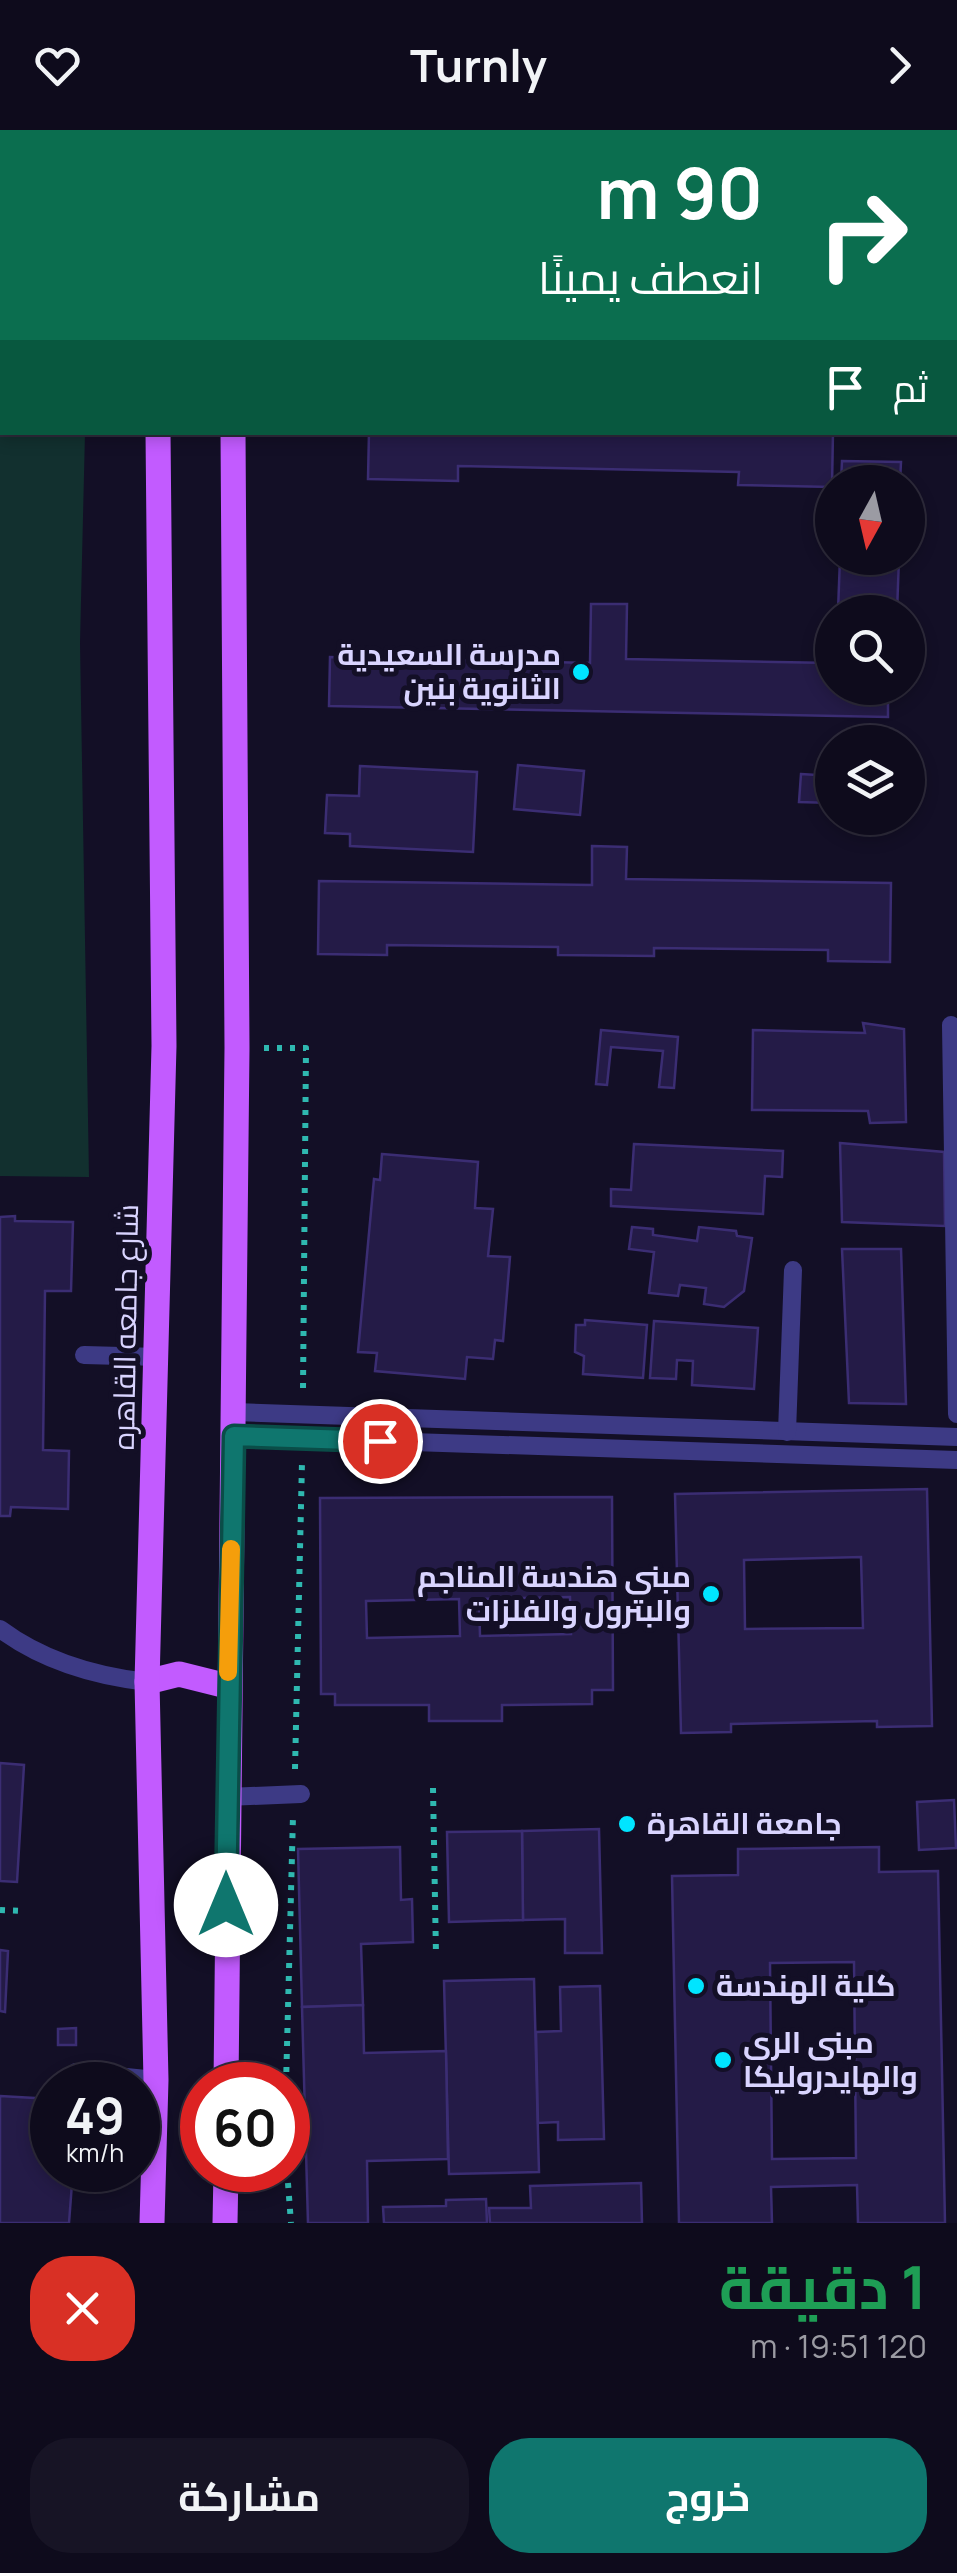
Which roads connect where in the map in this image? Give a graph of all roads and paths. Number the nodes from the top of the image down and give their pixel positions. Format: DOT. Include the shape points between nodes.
graph roads {
  1 [pos="158,435"];
  2 [pos="234,435"];
  3 [pos="951,1025"];
  4 [pos="236,1048"];
  5 [pos="792,1270"];
  6 [pos="84,1355"];
  7 [pos="158,1357"];
  8 [pos="957,1414"];
  9 [pos="303,1415"];
  10 [pos="234,1424"];
  11 [pos="787,1432"];
  12 [pos="957,1437"];
  13 [pos="302,1438"];
  14 [pos="957,1460"];
  15 [pos="0,1628"];
  16 [pos="147,1682"];
  17 [pos="228,1686"];
  18 [pos="433,1788"];
  19 [pos="297,1794"];
  20 [pos="227,1797"];
  21 [pos="0,1910"];
  22 [pos="24,1912"];
  23 [pos="436,1955"];
  24 [pos="156,2062"];
  25 [pos="226,2062"];
  26 [pos="287,2062"];
  27 [pos="153,2192"];
  28 [pos="226,2192"];
  29 [pos="289,2192"];
  30 [pos="152,2223"];
  31 [pos="226,2223"];
  32 [pos="291,2223"];
  1 -- 7 [label="main road, شارع جامعه القاهره" via="164,1046"];
  2 -- 4 [label="main road"];
  3 -- 8 [label="lane"];
  4 -- 9 [label="path" via="306,1048"];
  4 -- 10 [label="main road"];
  5 -- 11 [label="lane"];
  6 -- 7 [label="lane"];
  7 -- 16 [label="main road, شارع جامعه القاهره"];
  9 -- 10 [label="lane"];
  9 -- 11 [label="lane"];
  10 -- 13 [label="lane"];
  10 -- 17 [label="main road"];
  11 -- 12 [label="lane"];
  13 -- 14 [label="lane"];
  13 -- 19 [label="path"];
  15 -- 16 [label="lane" via="72,1667"];
  16 -- 17 [label="main road" via="179,1674"];
  16 -- 24 [label="main road, شارع جامعه القاهره"];
  17 -- 20 [label="main road"];
  18 -- 23 [label="path"];
  19 -- 20 [label="lane"];
  19 -- 26 [label="path"];
  20 -- 25 [label="main road"];
  21 -- 22 [label="path"];
  27 -- 30 [label="main road, شارع جامعه القاهره"];
  28 -- 31 [label="main road"];
  29 -- 32 [label="path"];
}
